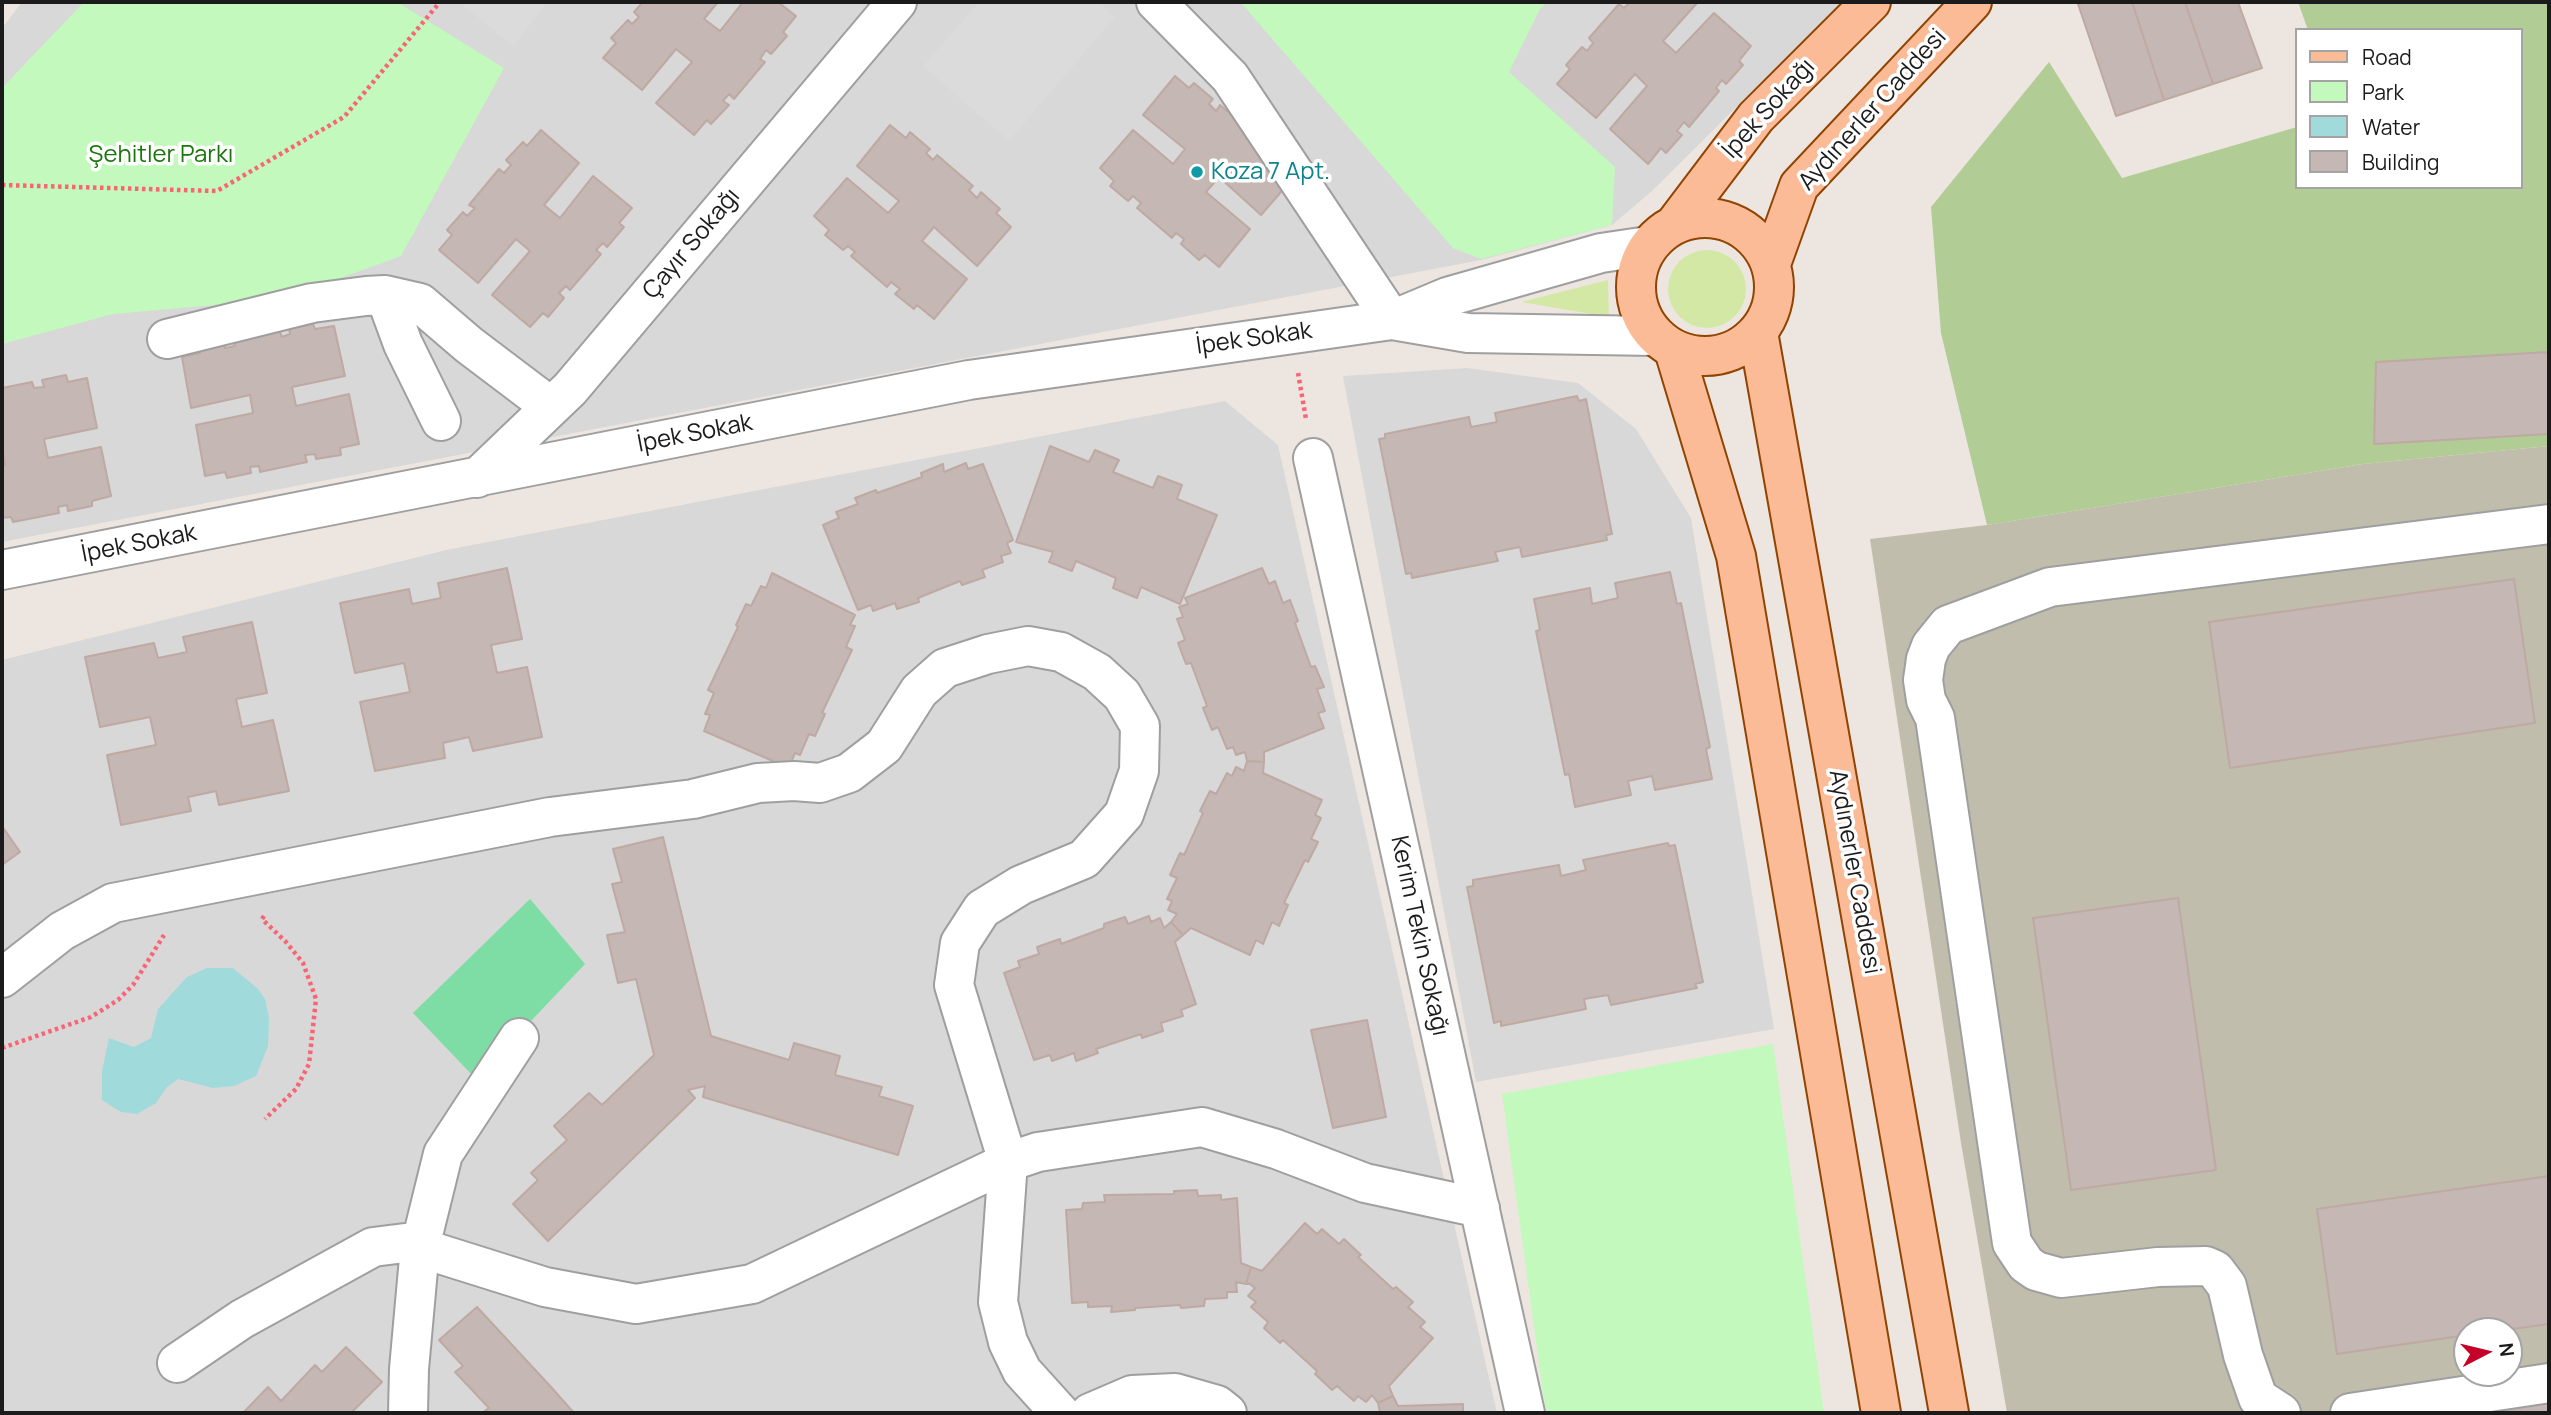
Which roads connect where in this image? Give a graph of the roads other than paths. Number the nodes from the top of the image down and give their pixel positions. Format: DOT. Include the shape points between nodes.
graph roads {
  1 [pos="1156,2"];
  2 [pos="1871,2"];
  3 [pos="1972,2"];
  4 [pos="889,5"];
  5 [pos="1662,235"];
  6 [pos="1770,264"];
  7 [pos="386,295"];
  8 [pos="1392,320"];
  9 [pos="1758,332"];
  10 [pos="166,339"];
  11 [pos="1665,343"];
  12 [pos="551,407"];
  13 [pos="441,421"];
  14 [pos="1313,458"];
  15 [pos="477,478"];
  16 [pos="2549,523"];
  17 [pos="2,570"];
  18 [pos="2,978"];
  19 [pos="519,1038"];
  20 [pos="1008,1162"];
  21 [pos="1480,1208"];
  22 [pos="420,1247"];
  23 [pos="177,1363"];
  24 [pos="2549,1383"];
  25 [pos="408,1413"];
  26 [pos="1060,1413"];
  27 [pos="1090,1413"];
  28 [pos="1227,1413"];
  29 [pos="1525,1413"];
  30 [pos="1881,1413"];
  31 [pos="1950,1413"];
  32 [pos="2281,1413"];
  33 [pos="2350,1413"];
  1 -- 8 [label="street" via="1230,77"];
  2 -- 5 [label="main road, İpek Sokağı" via="1756,117"];
  3 -- 6 [label="main road, Aydınerler Caddesi" via="1799,186"];
  4 -- 12 [label="street, Çayır Sokağı"];
  5 -- 6 [label="main road" via="1698,217 1723,220 1741,227 1759,243"];
  5 -- 8 [label="street" via="1447,297"];
  5 -- 11 [label="main road" via="1637,268 1635,292 1641,316"];
  6 -- 9 [label="main road" via="1775,289"];
  7 -- 10 [label="street" via="312,303"];
  7 -- 12 [label="street" via="420,303"];
  7 -- 13 [label="street" via="403,344"];
  8 -- 11 [label="street" via="1468,333"];
  8 -- 15 [label="street, İpek Sokak" via="969,380"];
  9 -- 11 [label="main road" via="1735,349 1712,356 1688,355"];
  9 -- 31 [label="main road, Aydınerler Caddesi"];
  11 -- 30 [label="main road" via="1736,556"];
  12 -- 15 [label="street, Çayır Sokağı"];
  14 -- 21 [label="street, Kerim Tekin Sokağı"];
  15 -- 17 [label="street, İpek Sokak"];
  16 -- 32 [label="street" via="2050,587 1948,625 1926,659 1923,680 1935,718 2012,1243 2026,1264 2061,1278 2158,1267 2206,1266 2215,1270 2227,1286 2258,1398"];
  18 -- 20 [label="street" via="62,931 113,903 550,817 693,800 758,783 820,783 849,773 884,746 919,691 945,668 1028,646 1061,652 1097,672 1122,695 1140,726 1139,771 1124,814 1084,859 1021,885 982,909 960,943 954,985"];
  19 -- 22 [label="street" via="443,1154"];
  20 -- 21 [label="street" via="1038,1152 1202,1127 1365,1183"];
  20 -- 22 [label="street" via="752,1284 636,1304 545,1287"];
  20 -- 26 [label="street" via="998,1302 1008,1342 1022,1371"];
  21 -- 29 [label="street, Kerim Tekin Sokağı"];
  22 -- 23 [label="street" via="405,1243 373,1247 242,1319"];
  22 -- 25 [label="street"];
  24 -- 33 [label="street"];
  27 -- 28 [label="street" via="1132,1395 1175,1393 1217,1405"];
}
